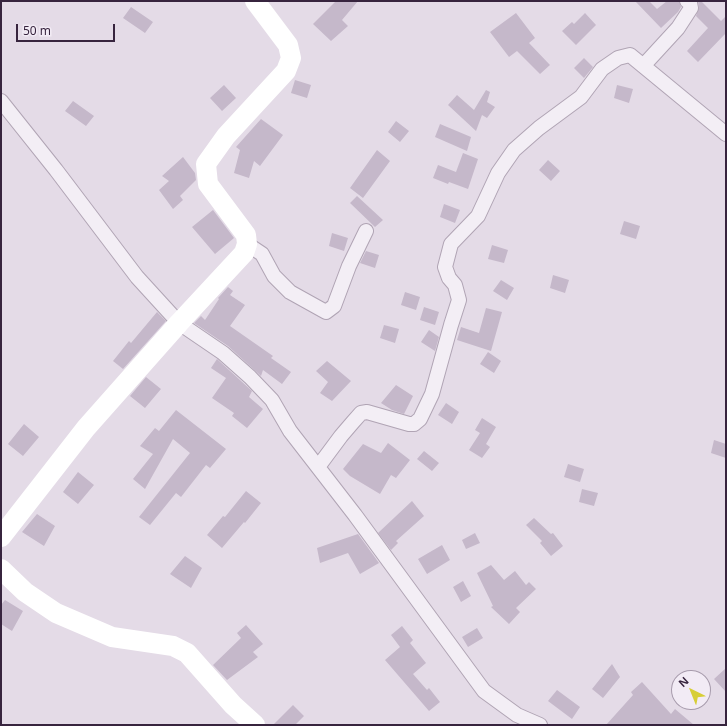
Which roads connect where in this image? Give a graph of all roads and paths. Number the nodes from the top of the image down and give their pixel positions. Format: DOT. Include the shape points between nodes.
graph roads {
  1 [pos="255,1"];
  2 [pos="687,1"];
  3 [pos="644,65"];
  4 [pos="1,102"];
  5 [pos="726,134"];
  6 [pos="366,231"];
  7 [pos="247,244"];
  8 [pos="179,323"];
  9 [pos="318,468"];
  10 [pos="1,537"];
  11 [pos="1,569"];
  12 [pos="255,725"];
  13 [pos="540,725"];
  1 -- 7 [label="street" via="288,45 291,58 286,71 226,136 206,164 208,184 246,235"];
  2 -- 3 [label="street" via="691,8 678,28"];
  3 -- 5 [label="street"];
  3 -- 9 [label="street" via="630,55 618,58 602,69 581,97 514,150 498,173 478,216 451,244 445,267 455,285 459,300 432,394 420,419 414,424 409,424 367,412 361,413"];
  4 -- 8 [label="street" via="137,277"];
  6 -- 7 [label="street" via="334,306 326,312 290,292 274,276 262,254"];
  7 -- 8 [label="street" via="244,253"];
  8 -- 9 [label="street" via="223,352 250,377 272,400 290,431"];
  8 -- 10 [label="street" via="86,428"];
  9 -- 13 [label="street" via="415,595 484,692 517,715"];
  11 -- 12 [label="street" via="25,592 62,615 112,637 173,646 187,653"];
}
